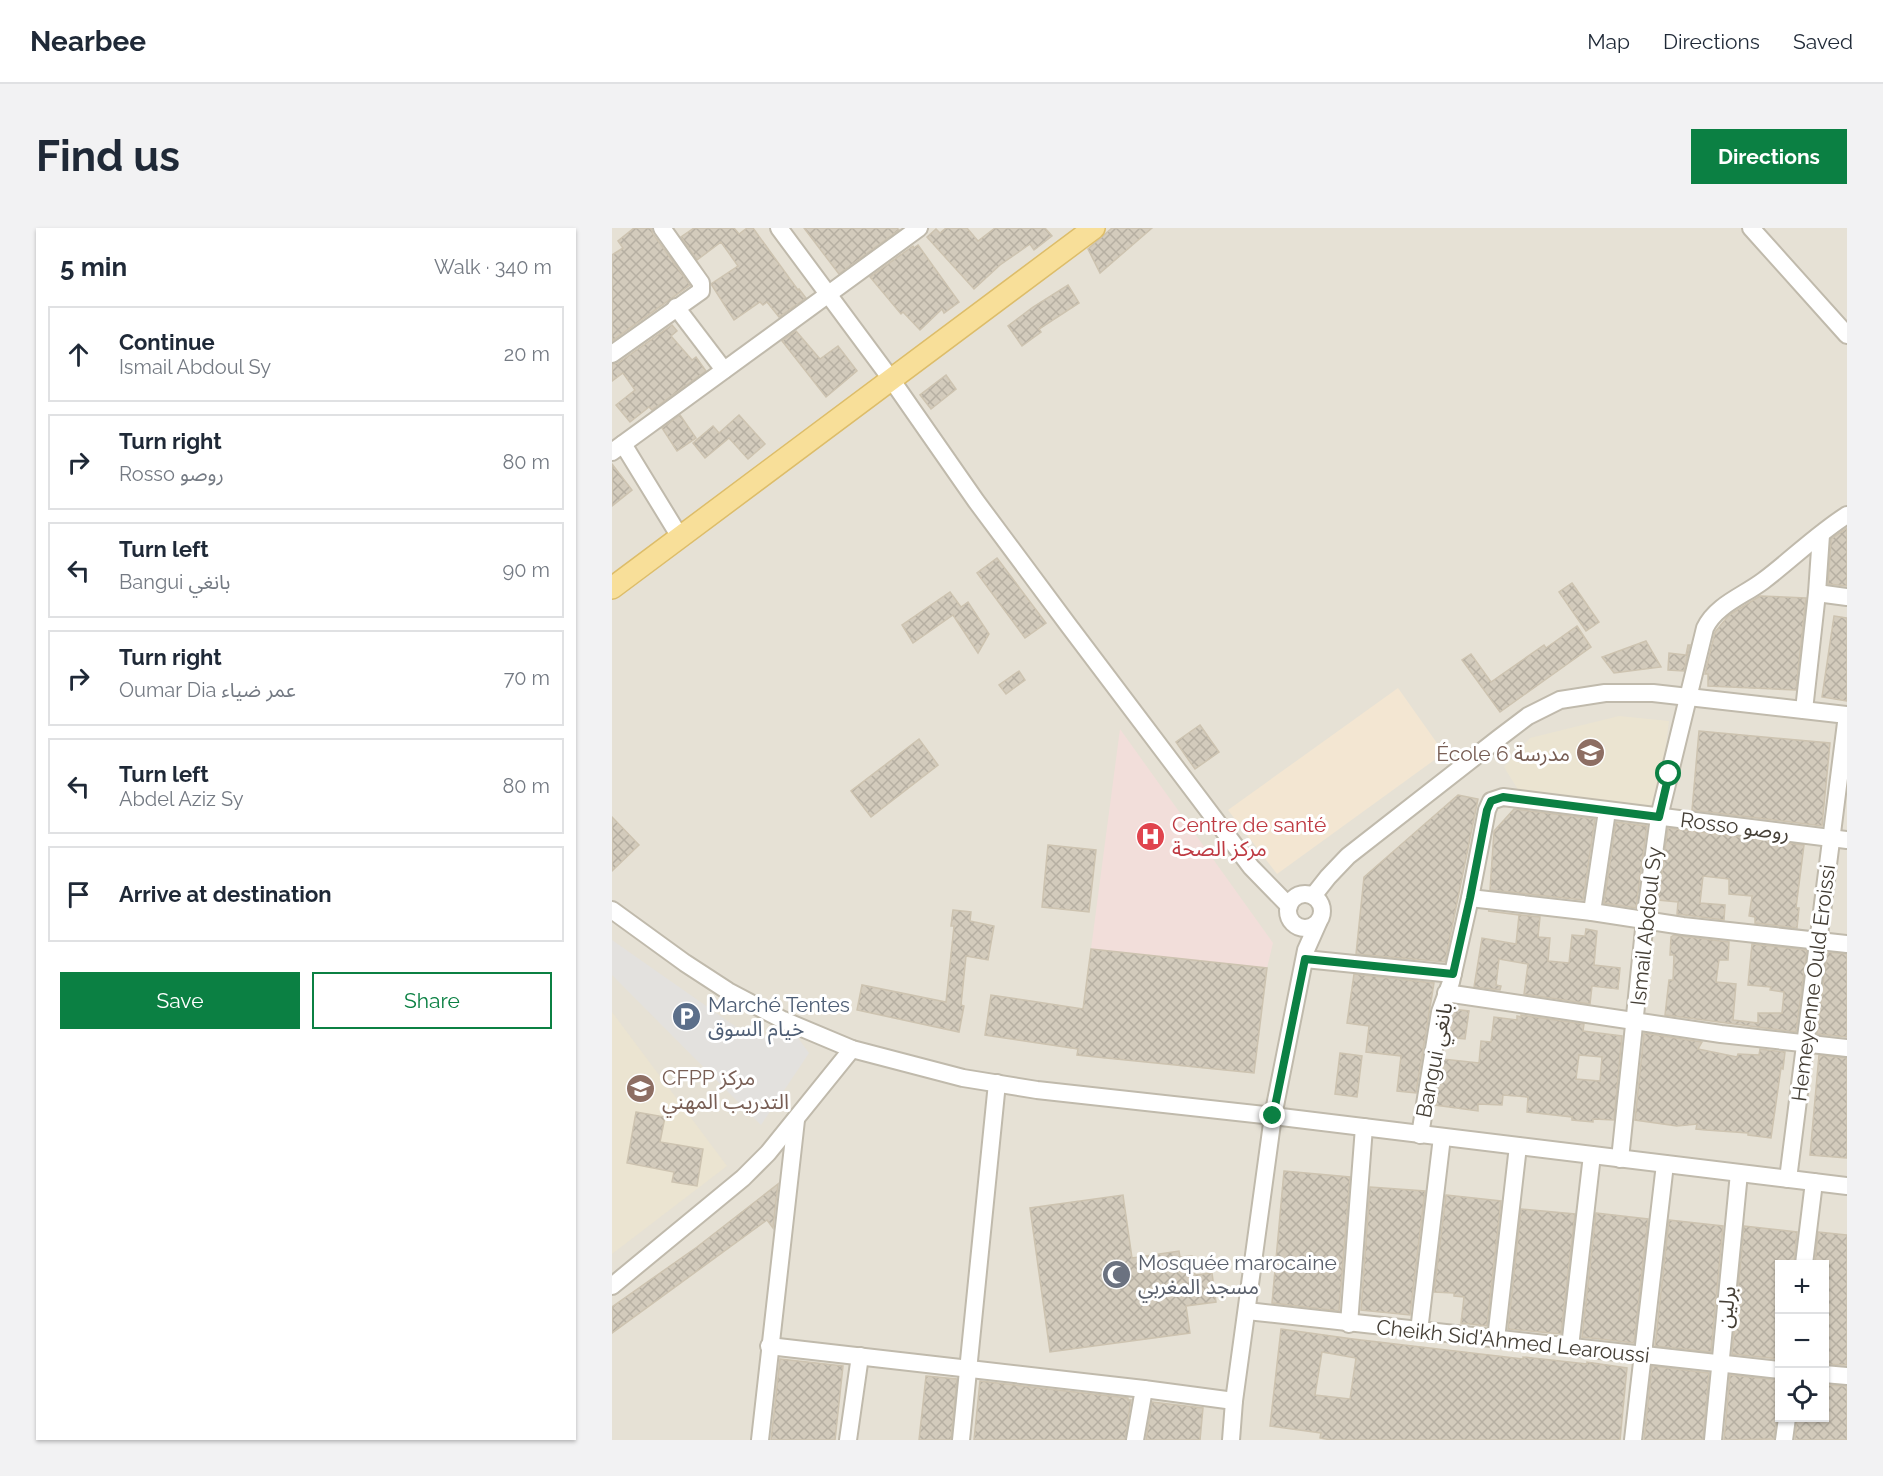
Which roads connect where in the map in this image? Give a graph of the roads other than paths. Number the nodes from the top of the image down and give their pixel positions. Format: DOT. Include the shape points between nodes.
graph roads {
  1 [pos="662,228"];
  2 [pos="779,228"];
  3 [pos="1094,228"];
  4 [pos="1751,228"];
  5 [pos="914,229"];
  6 [pos="829,295"];
  7 [pos="676,307"];
  8 [pos="1847,335"];
  9 [pos="612,354"];
  10 [pos="724,370"];
  11 [pos="891,379"];
  12 [pos="618,448"];
  13 [pos="1847,515"];
  14 [pos="1821,535"];
  15 [pos="680,537"];
  16 [pos="612,588"];
  17 [pos="1817,593"];
  18 [pos="1847,597"];
  19 [pos="1689,696"];
  20 [pos="1804,710"];
  21 [pos="1847,715"];
  22 [pos="1487,810"];
  23 [pos="1607,810"];
  24 [pos="1659,817"];
  25 [pos="1839,839"];
  26 [pos="1313,896"];
  27 [pos="1470,898"];
  28 [pos="1289,906"];
  29 [pos="612,910"];
  30 [pos="1592,912"];
  31 [pos="1645,920"];
  32 [pos="1318,923"];
  33 [pos="1294,924"];
  34 [pos="1818,940"];
  35 [pos="1847,944"];
  36 [pos="1305,954"];
  37 [pos="1453,974"];
  38 [pos="1446,993"];
  39 [pos="1636,1022"];
  40 [pos="1805,1043"];
  41 [pos="1847,1048"];
  42 [pos="852,1049"];
  43 [pos="997,1083"];
  44 [pos="1273,1116"];
  45 [pos="796,1119"];
  46 [pos="1364,1127"];
  47 [pos="1420,1135"];
  48 [pos="1442,1137"];
  49 [pos="1518,1146"];
  50 [pos="1592,1155"];
  51 [pos="1620,1159"];
  52 [pos="1665,1164"];
  53 [pos="1739,1173"];
  54 [pos="1788,1179"];
  55 [pos="1814,1182"];
  56 [pos="1847,1186"];
  57 [pos="1804,1260"];
  58 [pos="612,1286"];
  59 [pos="1247,1311"];
  60 [pos="1349,1324"];
  61 [pos="1419,1331"];
  62 [pos="1496,1340"];
  63 [pos="769,1346"];
  64 [pos="1570,1347"];
  65 [pos="1642,1355"];
  66 [pos="860,1356"];
  67 [pos="1720,1365"];
  68 [pos="968,1369"];
  69 [pos="1775,1370"];
  70 [pos="1829,1374"];
  71 [pos="1847,1376"];
  72 [pos="1144,1389"];
  73 [pos="1234,1401"];
  74 [pos="1786,1422"];
  75 [pos="760,1440"];
  76 [pos="849,1440"];
  77 [pos="961,1440"];
  78 [pos="1135,1440"];
  79 [pos="1231,1440"];
  80 [pos="1633,1440"];
  81 [pos="1713,1440"];
  82 [pos="1784,1440"];
  1 -- 7 [label="street" via="702,287 698,294"];
  2 -- 6 [label="street"];
  3 -- 11 [label="main road"];
  4 -- 8 [label="street"];
  5 -- 6 [label="street"];
  6 -- 10 [label="street"];
  6 -- 11 [label="street"];
  7 -- 9 [label="street"];
  7 -- 10 [label="street"];
  10 -- 12 [label="street"];
  11 -- 15 [label="main road"];
  11 -- 28 [label="street" via="976,501 1251,867"];
  12 -- 15 [label="street"];
  13 -- 14 [label="street, Ismail Abdoul Sy"];
  14 -- 17 [label="street"];
  14 -- 19 [label="street, Ismail Abdoul Sy" via="1712,617 1705,628"];
  15 -- 16 [label="main road"];
  17 -- 18 [label="street"];
  17 -- 20 [label="street"];
  19 -- 20 [label="street"];
  19 -- 24 [label="street, Ismail Abdoul Sy"];
  19 -- 26 [label="street" via="1605,693 1548,705 1528,716 1348,856"];
  20 -- 21 [label="street"];
  21 -- 25 [label="street, Hemeyenne Ould Eroissi"];
  22 -- 23 [label="street, Rosso روصو" via="1491,801 1503,797"];
  22 -- 27 [label="street, Bangui بانغي"];
  23 -- 24 [label="street, Rosso روصو"];
  23 -- 30 [label="street"];
  24 -- 25 [label="street, Rosso روصو"];
  24 -- 31 [label="street, Ismail Abdoul Sy"];
  25 -- 34 [label="street, Hemeyenne Ould Eroissi"];
  26 -- 28 [label="street" via="1296,897"];
  26 -- 32 [label="street" via="1321,905"];
  27 -- 30 [label="street"];
  27 -- 37 [label="street, Bangui بانغي"];
  28 -- 33 [label="street"];
  29 -- 42 [label="street" via="729,991 783,1020"];
  30 -- 31 [label="street"];
  31 -- 34 [label="street"];
  31 -- 39 [label="street, Ismail Abdoul Sy"];
  32 -- 33 [label="street" via="1309,928"];
  32 -- 36 [label="street"];
  33 -- 36 [label="street"];
  34 -- 35 [label="street"];
  34 -- 40 [label="street, Hemeyenne Ould Eroissi"];
  36 -- 37 [label="street"];
  36 -- 44 [label="street"];
  37 -- 38 [label="street, Bangui بانغي"];
  38 -- 39 [label="street"];
  38 -- 47 [label="street, Bangui بانغي"];
  39 -- 40 [label="street"];
  39 -- 51 [label="street, Ismail Abdoul Sy"];
  40 -- 41 [label="street"];
  40 -- 54 [label="street, Hemeyenne Ould Eroissi"];
  42 -- 43 [label="street" via="940,1073"];
  42 -- 45 [label="street"];
  43 -- 44 [label="street"];
  43 -- 68 [label="street"];
  44 -- 46 [label="street"];
  44 -- 59 [label="street"];
  45 -- 58 [label="street" via="744,1178"];
  45 -- 63 [label="street"];
  46 -- 47 [label="street"];
  46 -- 60 [label="street"];
  47 -- 48 [label="street"];
  48 -- 49 [label="street"];
  48 -- 61 [label="street"];
  49 -- 50 [label="street"];
  49 -- 62 [label="street"];
  50 -- 51 [label="street"];
  50 -- 64 [label="street"];
  51 -- 52 [label="street"];
  52 -- 53 [label="street"];
  52 -- 65 [label="street"];
  53 -- 54 [label="street"];
  53 -- 67 [label="street, برلين"];
  54 -- 55 [label="street"];
  55 -- 56 [label="street"];
  55 -- 57 [label="street"];
  59 -- 60 [label="street, Cheikh Sid'Ahmed Learoussi"];
  59 -- 73 [label="street"];
  60 -- 61 [label="street, Cheikh Sid'Ahmed Learoussi"];
  61 -- 62 [label="street, Cheikh Sid'Ahmed Learoussi"];
  62 -- 64 [label="street, Cheikh Sid'Ahmed Learoussi"];
  63 -- 66 [label="street"];
  63 -- 75 [label="street"];
  64 -- 65 [label="street, Cheikh Sid'Ahmed Learoussi"];
  65 -- 67 [label="street, Cheikh Sid'Ahmed Learoussi"];
  65 -- 80 [label="street"];
  66 -- 68 [label="street"];
  66 -- 76 [label="street"];
  67 -- 69 [label="street, Cheikh Sid'Ahmed Learoussi"];
  67 -- 81 [label="street, برلين"];
  68 -- 72 [label="street"];
  68 -- 77 [label="street"];
  70 -- 71 [label="street"];
  72 -- 73 [label="street"];
  72 -- 78 [label="street"];
  73 -- 79 [label="street"];
  74 -- 82 [label="street"];
}
